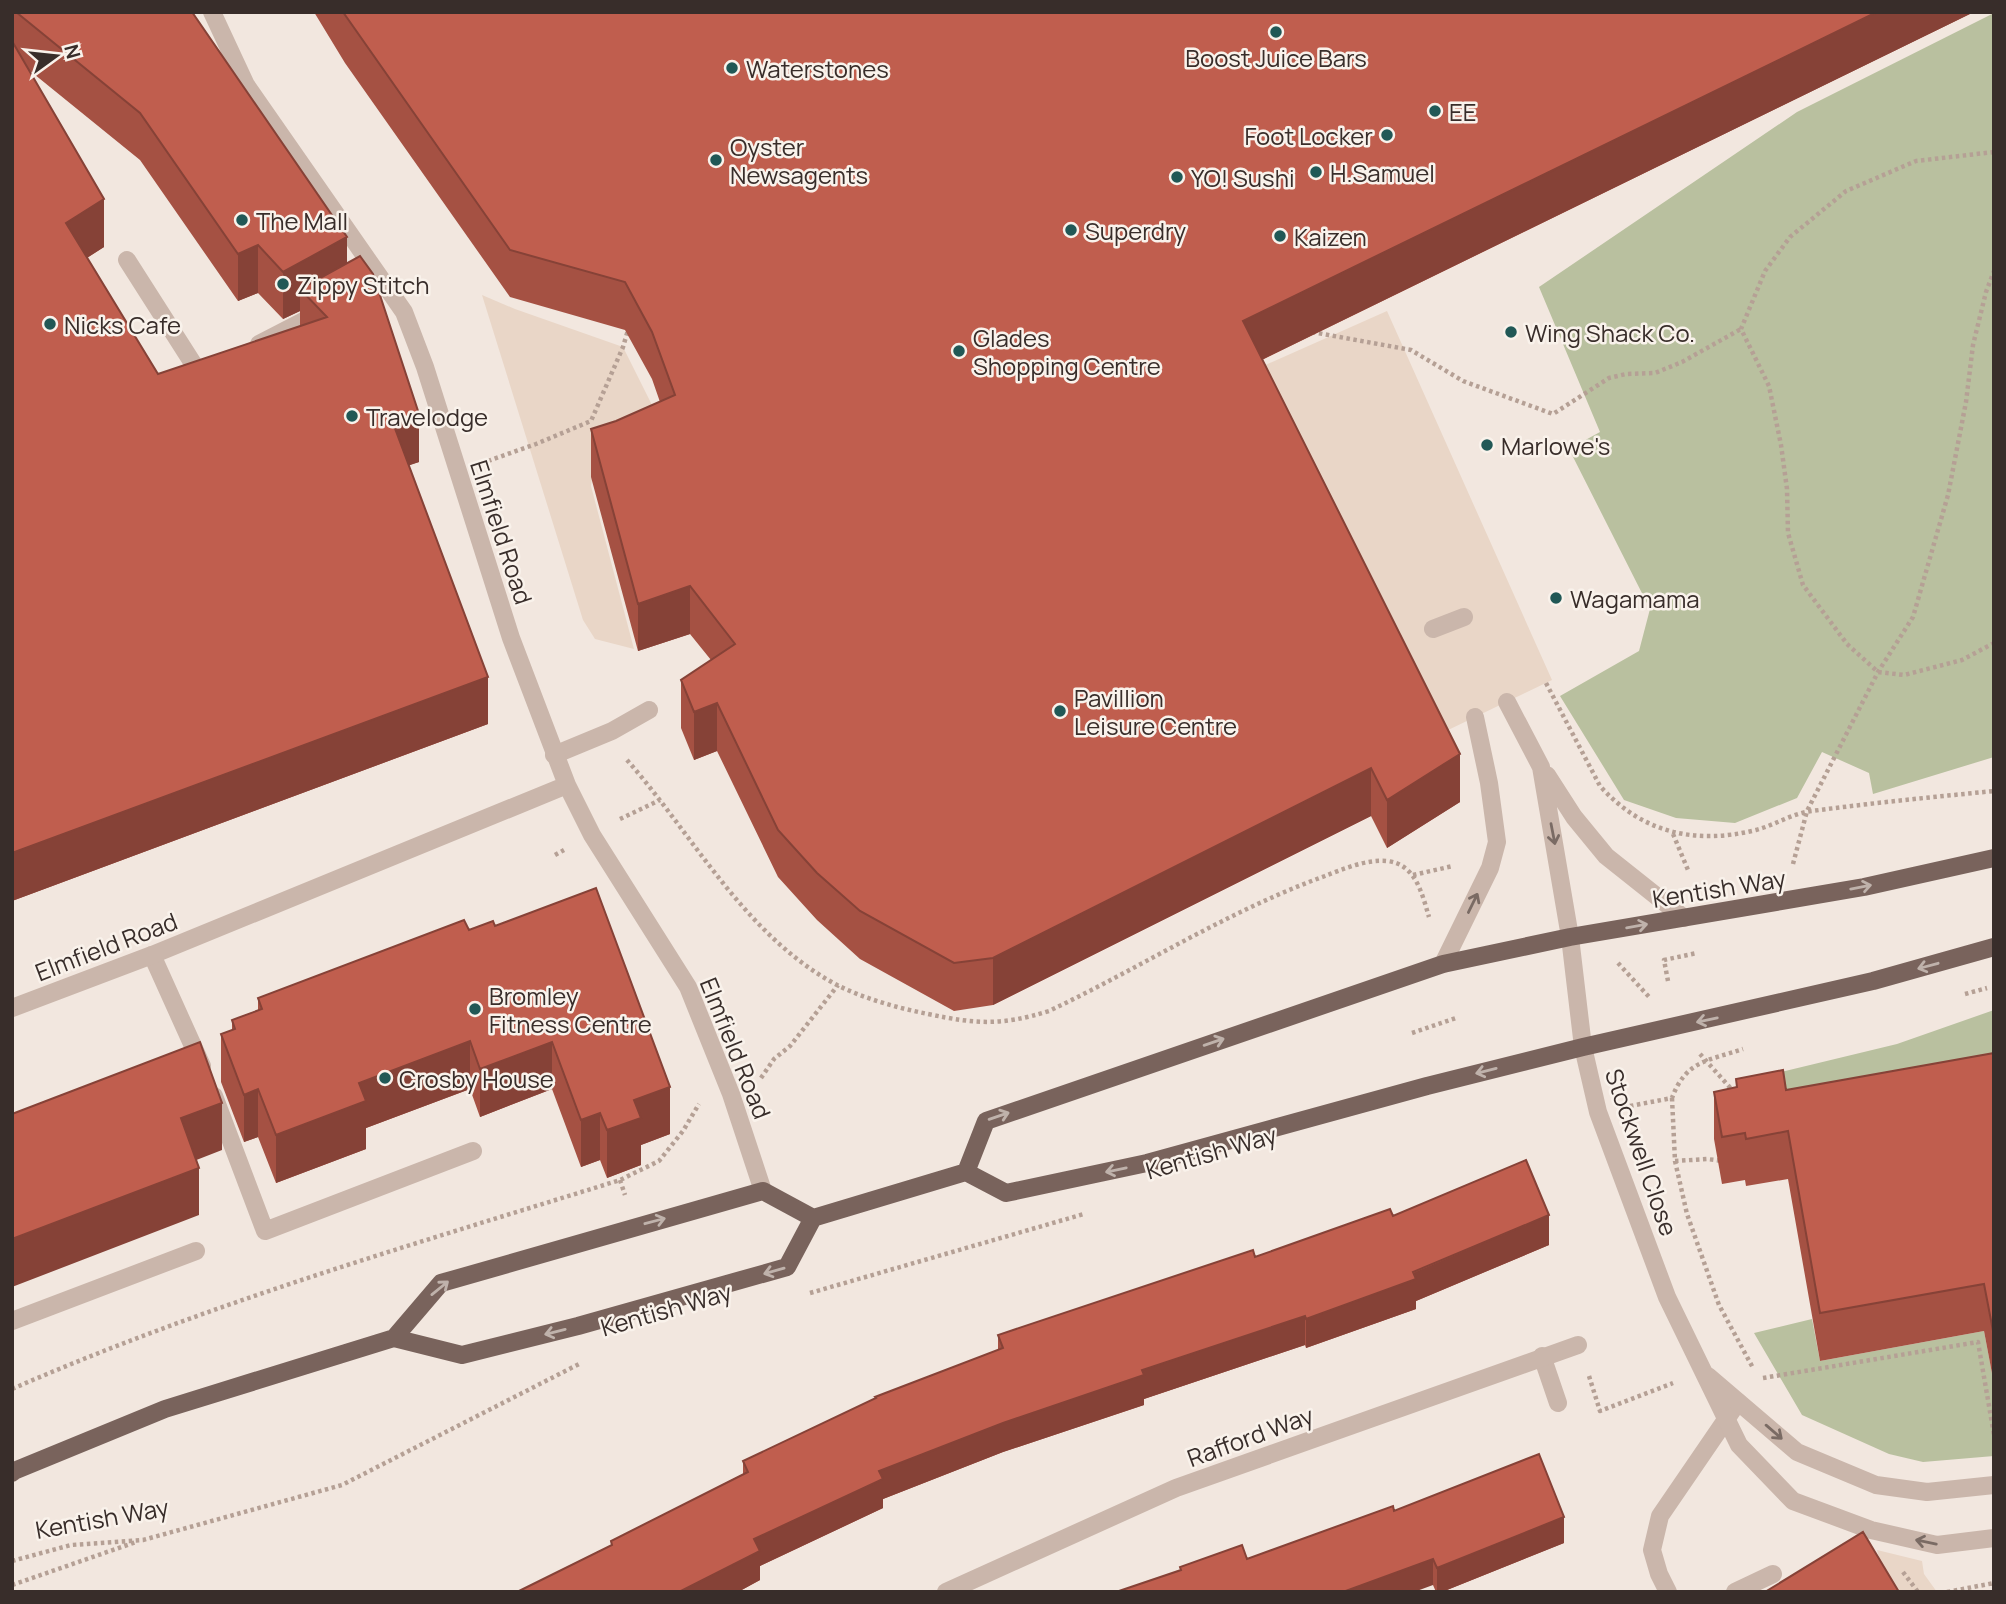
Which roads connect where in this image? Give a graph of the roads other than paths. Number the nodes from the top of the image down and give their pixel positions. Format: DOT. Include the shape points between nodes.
graph roads {
  1 [pos="212,12"];
  2 [pos="127,260"];
  3 [pos="337,303"];
  4 [pos="246,351"];
  5 [pos="223,364"];
  6 [pos="1464,617"];
  7 [pos="1433,629"];
  8 [pos="1507,702"];
  9 [pos="649,710"];
  10 [pos="1475,717"];
  11 [pos="554,755"];
  12 [pos="1541,766"];
  13 [pos="566,785"];
  14 [pos="1994,858"];
  15 [pos="1684,918"];
  16 [pos="1570,937"];
  17 [pos="1994,947"];
  18 [pos="152,955"];
  19 [pos="1443,964"];
  20 [pos="12,1008"];
  21 [pos="1583,1047"];
  22 [pos="473,1151"];
  23 [pos="966,1172"];
  24 [pos="763,1191"];
  25 [pos="813,1219"];
  26 [pos="196,1251"];
  27 [pos="12,1321"];
  28 [pos="394,1338"];
  29 [pos="1578,1345"];
  30 [pos="1542,1356"];
  31 [pos="1703,1372"];
  32 [pos="1738,1402"];
  33 [pos="1559,1403"];
  34 [pos="1726,1419"];
  35 [pos="13,1471"];
  36 [pos="1994,1485"];
  37 [pos="1994,1538"];
  38 [pos="1773,1574"];
  39 [pos="946,1592"];
  40 [pos="1668,1592"];
  41 [pos="1735,1592"];
  1 -- 11 [label="street, Elmfield Road" via="246,85 377,282 404,312"];
  2 -- 5 [label="street" via="201,376"];
  3 -- 4 [label="street"];
  6 -- 7 [label="street"];
  8 -- 12 [label="street"];
  9 -- 11 [label="street"];
  19 -- 10 [label="street, one-way" via="1490,869 1497,842"];
  11 -- 13 [label="street, Elmfield Road"];
  12 -- 15 [label="street" via="1606,856"];
  12 -- 16 [label="street, Stockwell Close, one-way"];
  13 -- 18 [label="street, Elmfield Road"];
  13 -- 24 [label="street, Elmfield Road" via="592,835 688,987"];
  15 -- 14 [label="main road, Kentish Way, one-way"];
  16 -- 15 [label="main road, Kentish Way, one-way"];
  16 -- 19 [label="main road, Kentish Way"];
  16 -- 21 [label="street, Stockwell Close"];
  17 -- 21 [label="main road, Kentish Way, one-way" via="1873,981"];
  18 -- 20 [label="street, Elmfield Road"];
  18 -- 22 [label="street" via="195,1045 265,1231"];
  23 -- 19 [label="main road, Kentish Way, one-way" via="986,1121"];
  21 -- 23 [label="main road, Kentish Way, one-way" via="1147,1163 1006,1193"];
  21 -- 31 [label="street, Stockwell Close" via="1598,1112 1667,1297"];
  23 -- 25 [label="main road"];
  24 -- 25 [label="main road"];
  28 -- 24 [label="main road, one-way" via="441,1283"];
  25 -- 28 [label="main road, Kentish Way, one-way" via="787,1267 462,1355"];
  26 -- 27 [label="street"];
  28 -- 35 [label="main road" via="154,1412"];
  29 -- 30 [label="street, Rafford Way"];
  30 -- 33 [label="street"];
  30 -- 39 [label="street, Rafford Way" via="1177,1488"];
  31 -- 32 [label="street, Stockwell Close"];
  31 -- 34 [label="street, Stockwell Close"];
  32 -- 34 [label="street"];
  32 -- 36 [label="street, Stockwell Close, one-way" via="1797,1452 1876,1485 1927,1492"];
  37 -- 34 [label="street, Stockwell Close, one-way" via="1937,1545 1871,1530 1793,1502 1739,1445"];
  34 -- 40 [label="street" via="1660,1516 1652,1550"];
  38 -- 41 [label="street"];
}
